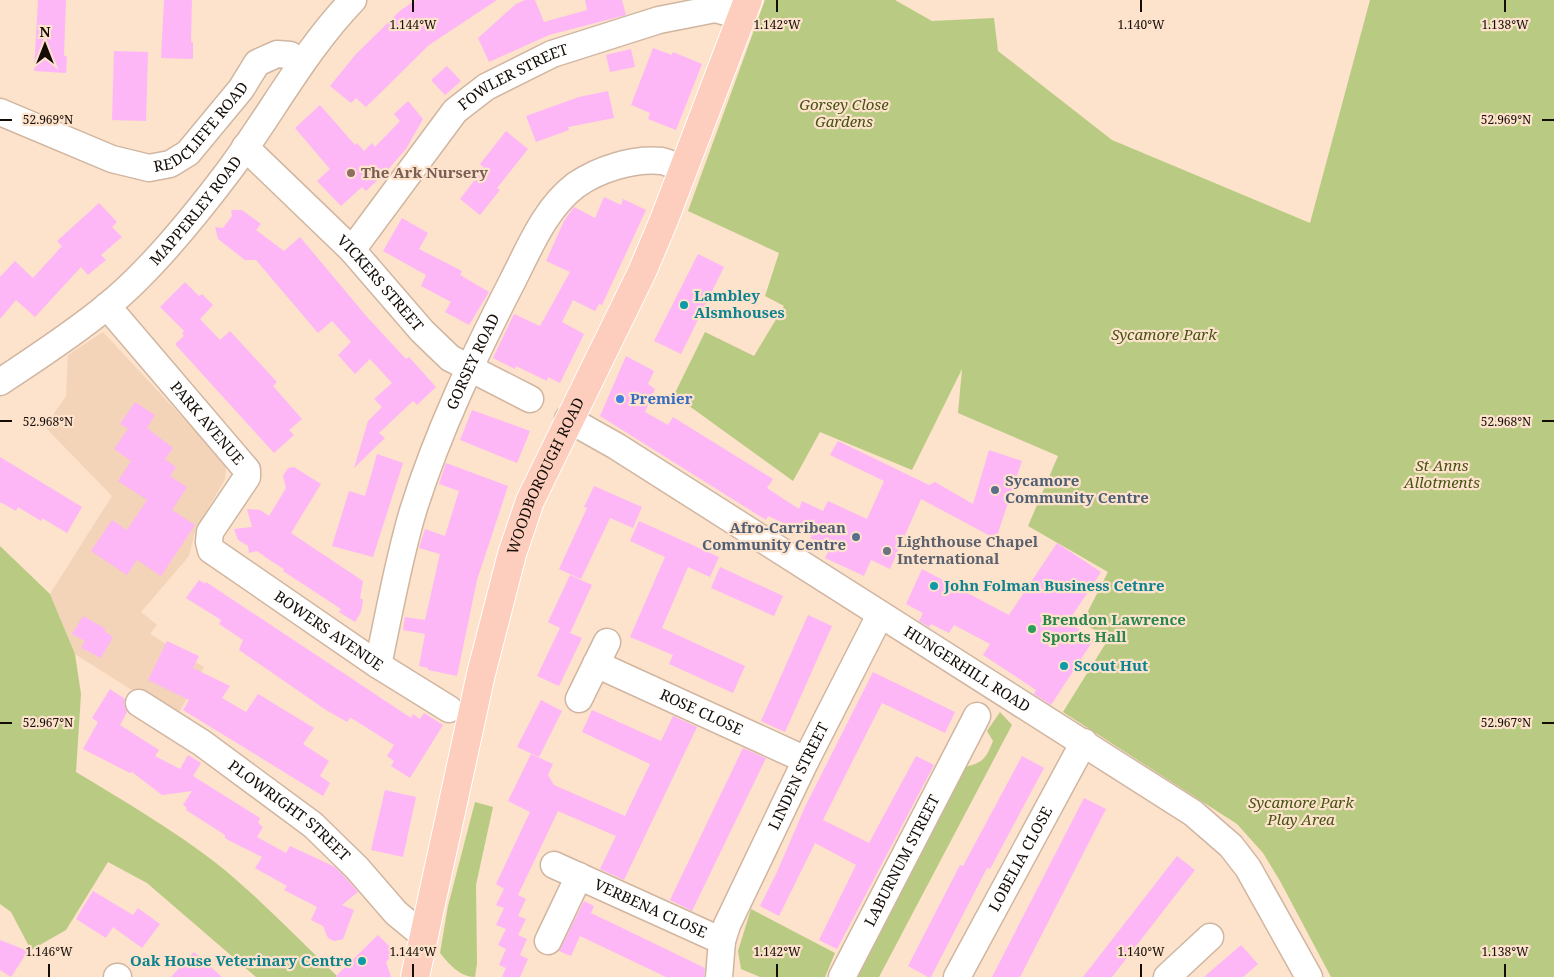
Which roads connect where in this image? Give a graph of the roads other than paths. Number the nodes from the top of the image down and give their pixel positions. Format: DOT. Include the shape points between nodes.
graph roads {
  1 [pos="353,0"];
  2 [pos="744,8"];
  3 [pos="302,62"];
  4 [pos="0,112"];
  5 [pos="245,147"];
  6 [pos="682,169"];
  7 [pos="352,250"];
  8 [pos="107,306"];
  9 [pos="469,369"];
  10 [pos="0,382"];
  11 [pos="530,399"];
  12 [pos="568,419"];
  13 [pos="211,550"];
  14 [pos="880,615"];
  15 [pos="378,665"];
  16 [pos="579,699"];
  17 [pos="139,703"];
  18 [pos="449,709"];
  19 [pos="977,716"];
  20 [pos="1084,742"];
  21 [pos="806,760"];
  22 [pos="554,865"];
  23 [pos="579,876"];
  24 [pos="424,936"];
  25 [pos="1210,937"];
  26 [pos="548,941"];
  27 [pos="722,941"];
  28 [pos="1299,973"];
  29 [pos="421,975"];
  30 [pos="720,977"];
  31 [pos="842,977"];
  32 [pos="957,977"];
  33 [pos="1167,977"];
  1 -- 3 [label="street, MAPPERLEY ROAD" via="325,30"];
  2 -- 6 [label="main road, WOODBOROUGH ROAD"];
  2 -- 7 [label="street, FOWLER STREET" via="715,9 659,20 552,54 486,87 456,112"];
  3 -- 4 [label="street, REDCLIFFE ROAD" via="290,55 277,54 257,63 241,88 188,153 170,164 149,168 112,159"];
  3 -- 5 [label="street, MAPPERLEY ROAD"];
  5 -- 7 [label="street, VICKERS STREET"];
  5 -- 8 [label="street, MAPPERLEY ROAD" via="193,216"];
  6 -- 9 [label="street, GORSEY ROAD" via="663,161 640,161 611,168 575,186 538,230"];
  6 -- 12 [label="main road, WOODBOROUGH ROAD" via="642,272"];
  7 -- 9 [label="street, VICKERS STREET" via="422,331 450,358"];
  8 -- 10 [label="street, MAPPERLEY ROAD" via="58,344"];
  8 -- 13 [label="street, PARK AVENUE" via="247,470 247,477 210,532"];
  9 -- 11 [label="street, VICKERS STREET"];
  9 -- 15 [label="street, GORSEY ROAD" via="445,422 414,510"];
  12 -- 14 [label="street, HUNGERHILL ROAD" via="616,446"];
  12 -- 24 [label="main road, WOODBOROUGH ROAD" via="530,501 512,554 481,674"];
  13 -- 15 [label="street, BOWERS AVENUE"];
  14 -- 20 [label="street, HUNGERHILL ROAD"];
  14 -- 21 [label="street, LINDEN STREET"];
  15 -- 18 [label="street, BOWERS AVENUE"];
  16 -- 21 [label="street, ROSE CLOSE" via="602,653"];
  17 -- 24 [label="street, PLOWRIGHT STREET" via="202,742 313,825 357,868 396,913"];
  19 -- 31 [label="street, LABURNUM STREET" via="972,749"];
  20 -- 28 [label="street, HUNGERHILL ROAD" via="1194,813 1231,846 1248,868"];
  20 -- 32 [label="street, LOBELIA CLOSE"];
  21 -- 27 [label="street, LINDEN STREET"];
  22 -- 23 [label="street, VERBENA CLOSE"];
  23 -- 26 [label="street, VERBENA CLOSE"];
  23 -- 27 [label="street, VERBENA CLOSE"];
  24 -- 29 [label="main road, WOODBOROUGH ROAD"];
  25 -- 33 [label="street"];
  27 -- 30 [label="street, LINDEN STREET"];
}
